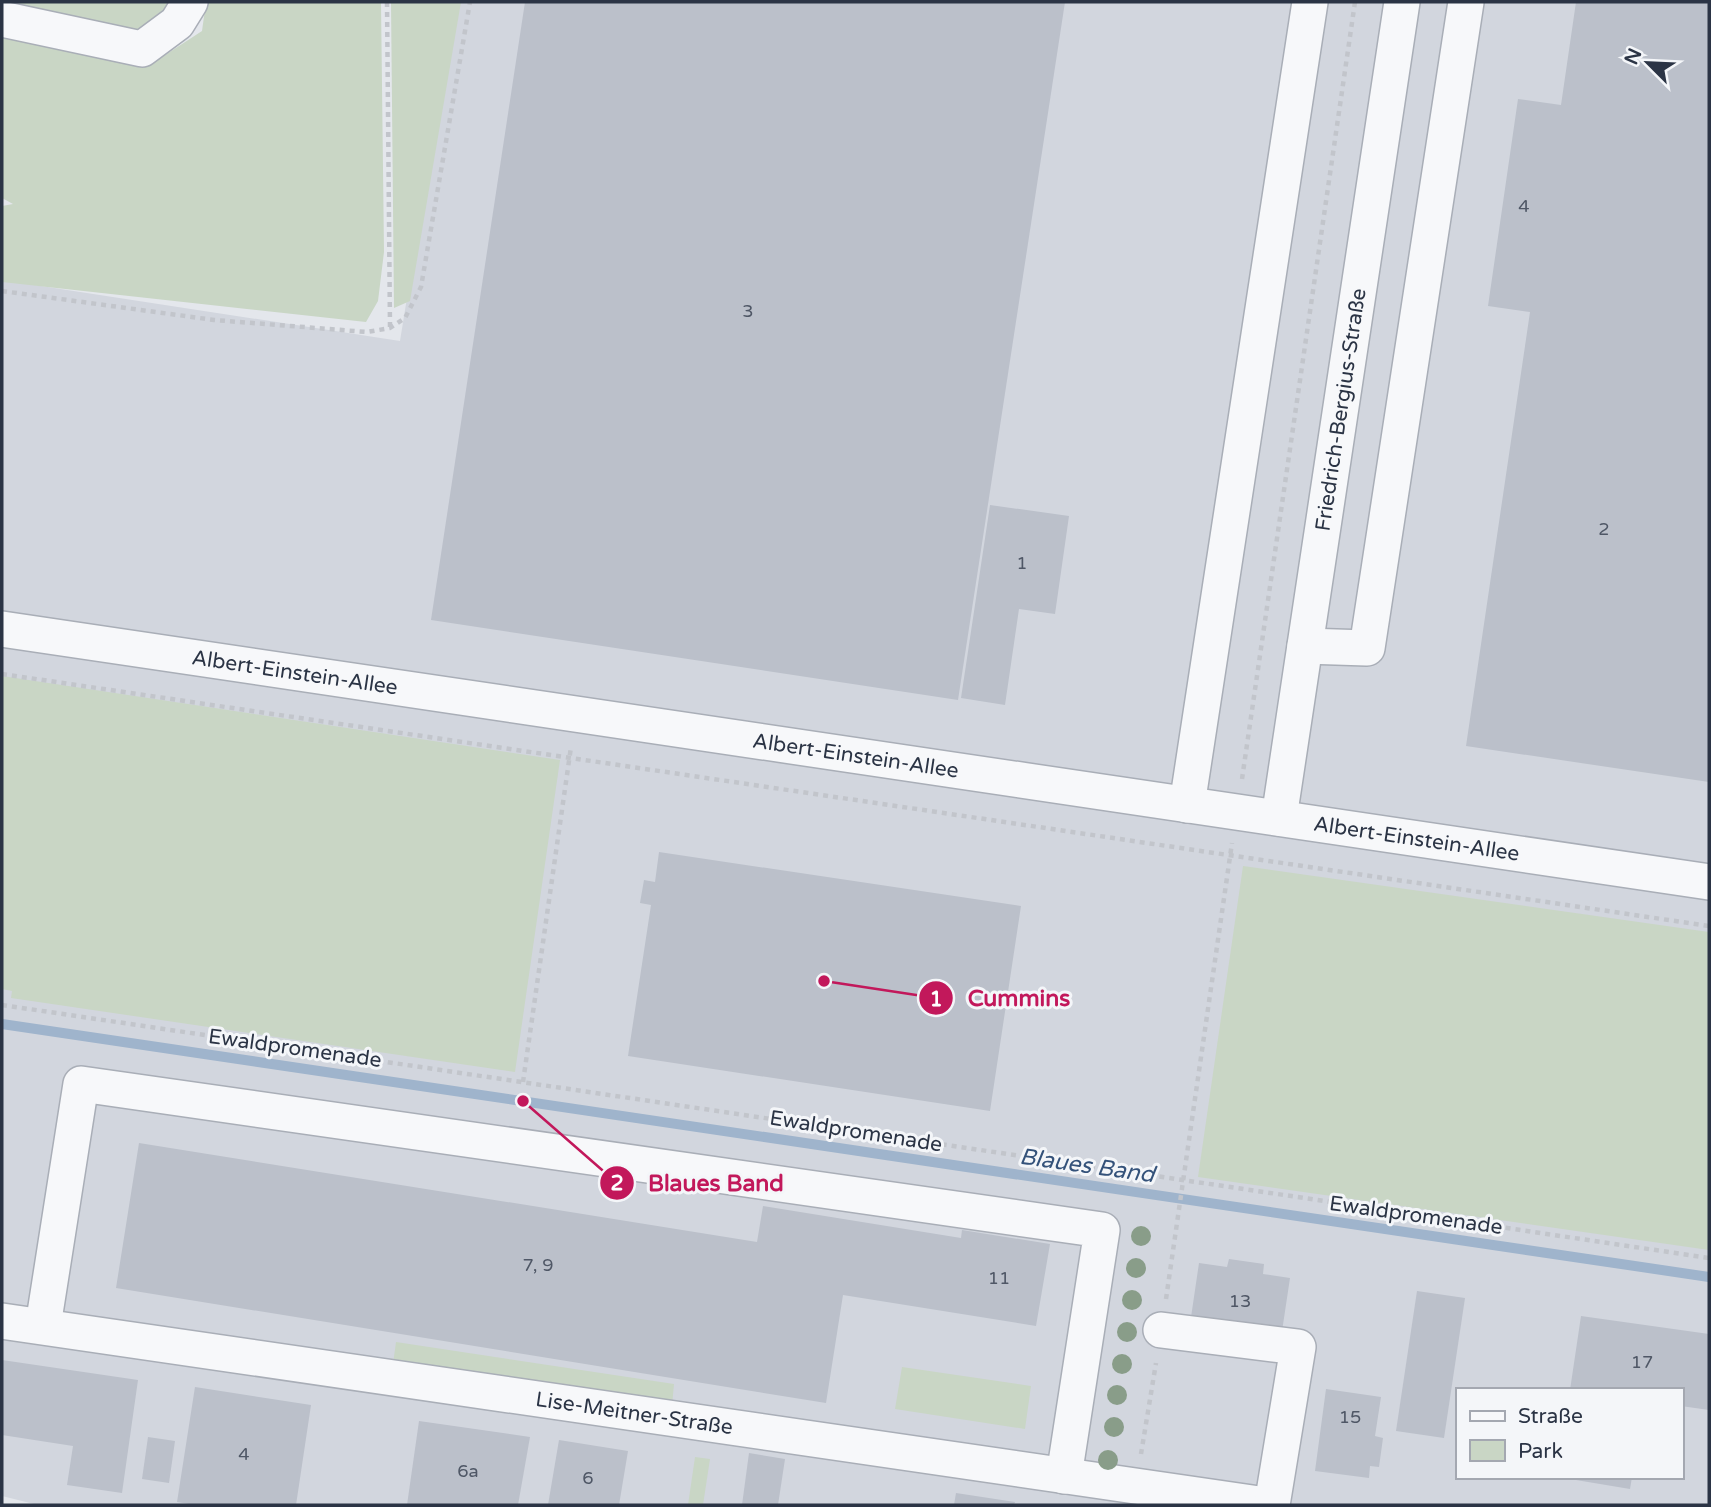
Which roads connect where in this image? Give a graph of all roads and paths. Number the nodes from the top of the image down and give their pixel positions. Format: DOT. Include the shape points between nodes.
graph roads {
  1 [pos="190,2"];
  2 [pos="387,2"];
  3 [pos="470,2"];
  4 [pos="1311,2"];
  5 [pos="1355,2"];
  6 [pos="1402,2"];
  7 [pos="1466,2"];
  8 [pos="2,19"];
  9 [pos="2,291"];
  10 [pos="390,328"];
  11 [pos="2,629"];
  12 [pos="1305,646"];
  13 [pos="2,674"];
  14 [pos="576,714"];
  15 [pos="570,757"];
  16 [pos="1187,805"];
  17 [pos="1237,812"];
  18 [pos="1279,818"];
  19 [pos="1231,855"];
  20 [pos="1709,882"];
  21 [pos="1709,926"];
  22 [pos="2,1005"];
  23 [pos="523,1082"];
  24 [pos="1183,1181"];
  25 [pos="1177,1224"];
  26 [pos="1709,1258"];
  27 [pos="2,1321"];
  28 [pos="43,1326"];
  29 [pos="1161,1330"];
  30 [pos="1064,1476"];
  31 [pos="1266,1505"];
  32 [pos="1272,1505"];
  1 -- 8 [label="street" via="177,23 142,48"];
  2 -- 10 [label="path"];
  3 -- 10 [label="path" via="421,287 405,318"];
  4 -- 16 [label="street"];
  5 -- 17 [label="path"];
  6 -- 12 [label="street, Friedrich-Bergius-Straße"];
  7 -- 12 [label="street" via="1367,648"];
  9 -- 10 [label="path" via="214,320 367,332"];
  11 -- 14 [label="street, Albert-Einstein-Allee"];
  12 -- 18 [label="street, Friedrich-Bergius-Straße"];
  13 -- 15 [label="path"];
  14 -- 15 [label="path"];
  14 -- 16 [label="street, Albert-Einstein-Allee"];
  15 -- 19 [label="path"];
  15 -- 23 [label="path"];
  16 -- 17 [label="street, Albert-Einstein-Allee"];
  17 -- 18 [label="street, Albert-Einstein-Allee"];
  17 -- 19 [label="path"];
  18 -- 20 [label="street, Albert-Einstein-Allee"];
  19 -- 21 [label="path"];
  19 -- 24 [label="path"];
  22 -- 23 [label="path, Ewaldpromenade"];
  23 -- 24 [label="path, Ewaldpromenade"];
  24 -- 25 [label="path"];
  24 -- 26 [label="path, Ewaldpromenade"];
  27 -- 28 [label="street, Lise-Meitner-Straße"];
  28 -- 30 [label="street, Lise-Meitner-Straße"];
  28 -- 30 [label="street" via="81,1084 1102,1230"];
  29 -- 32 [label="street" via="1298,1348"];
  30 -- 31 [label="street, Lise-Meitner-Straße"];
}
